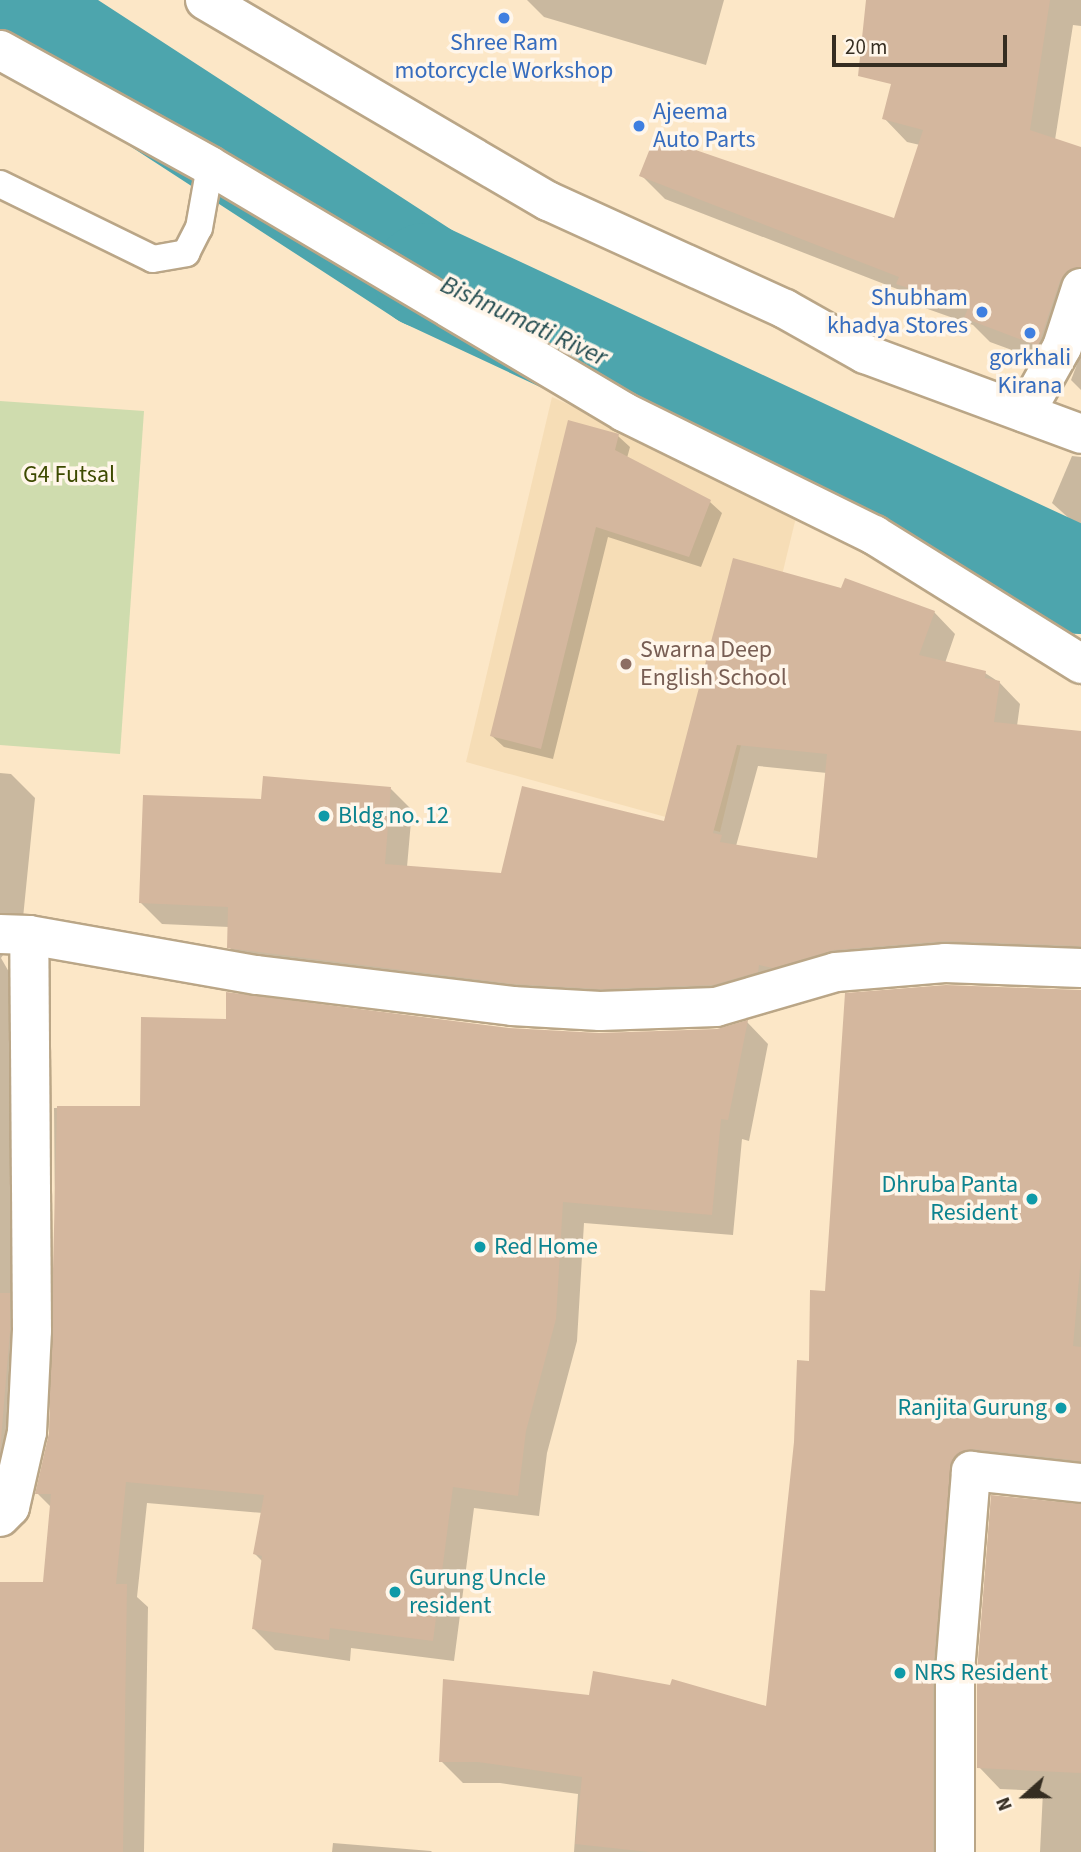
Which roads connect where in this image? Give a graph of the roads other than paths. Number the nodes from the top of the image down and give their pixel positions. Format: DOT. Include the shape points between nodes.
graph roads {
  1 [pos="205,0"];
  2 [pos="0,50"];
  3 [pos="210,166"];
  4 [pos="0,184"];
  5 [pos="1081,288"];
  6 [pos="1025,413"];
  7 [pos="1081,434"];
  8 [pos="1081,664"];
  9 [pos="14,934"];
  10 [pos="1081,968"];
  11 [pos="1081,1483"];
  12 [pos="0,1517"];
  13 [pos="955,1852"];
  1 -- 6 [label="street" via="548,201 785,309 865,354"];
  2 -- 3 [label="street"];
  3 -- 4 [label="lane" via="199,228 186,253 153,259"];
  3 -- 8 [label="street" via="624,412 874,535"];
  5 -- 6 [label="street" via="1062,347"];
  6 -- 7 [label="street"];
  9 -- 10 [label="street" via="257,975 512,1006 600,1011 716,1007 836,972 945,962"];
  9 -- 12 [label="street" via="32,1331 27,1432 10,1507"];
  11 -- 13 [label="street" via="971,1471 955,1671"];
}
